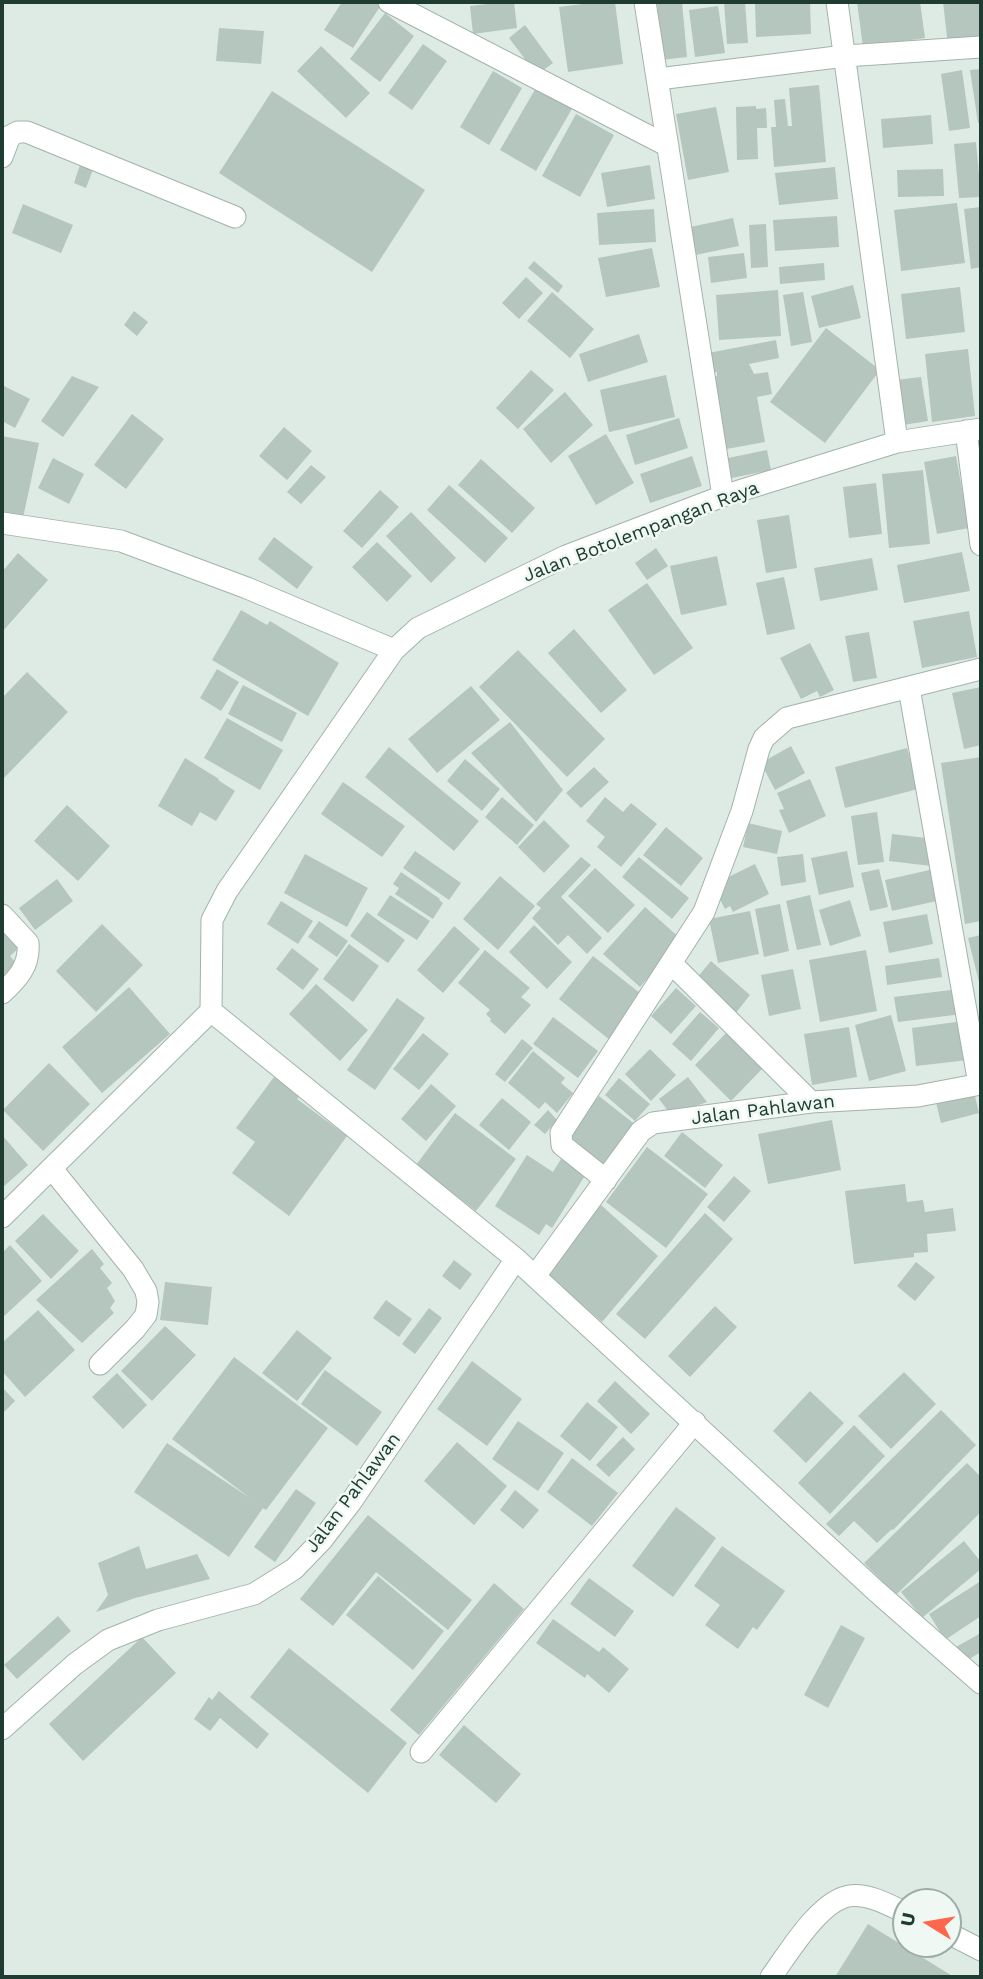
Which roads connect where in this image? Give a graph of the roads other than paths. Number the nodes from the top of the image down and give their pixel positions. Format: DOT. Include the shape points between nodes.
graph roads {
  1 [pos="389,2"];
  2 [pos="645,2"];
  3 [pos="837,2"];
  4 [pos="981,47"];
  5 [pos="845,56"];
  6 [pos="658,79"];
  7 [pos="668,146"];
  8 [pos="2,157"];
  9 [pos="234,217"];
  10 [pos="974,430"];
  11 [pos="897,442"];
  12 [pos="723,496"];
  13 [pos="2,523"];
  14 [pos="981,545"];
  15 [pos="394,650"];
  16 [pos="981,669"];
  17 [pos="909,688"];
  18 [pos="2,915"];
  19 [pos="671,964"];
  20 [pos="2,993"];
  21 [pos="211,1011"];
  22 [pos="980,1084"];
  23 [pos="811,1102"];
  24 [pos="51,1169"];
  25 [pos="606,1180"];
  26 [pos="2,1217"];
  27 [pos="516,1259"];
  28 [pos="534,1276"];
  29 [pos="100,1364"];
  30 [pos="695,1422"];
  31 [pos="981,1683"];
  32 [pos="2,1729"];
  33 [pos="421,1752"];
  34 [pos="892,1907"];
  35 [pos="962,1940"];
  36 [pos="981,1950"];
  37 [pos="771,1977"];
  1 -- 7 [label="street"];
  2 -- 6 [label="street"];
  3 -- 5 [label="street"];
  4 -- 5 [label="street"];
  5 -- 6 [label="street"];
  5 -- 11 [label="street"];
  6 -- 7 [label="street"];
  7 -- 12 [label="street"];
  8 -- 9 [label="street" via="10,136 27,132"];
  10 -- 11 [label="street, Jalan Botolempangan Raya"];
  10 -- 14 [label="street"];
  11 -- 12 [label="street, Jalan Botolempangan Raya"];
  12 -- 15 [label="street, Jalan Botolempangan Raya" via="566,556 418,628"];
  13 -- 15 [label="street" via="121,541"];
  15 -- 21 [label="street, Jalan Botolempangan Raya" via="227,891 212,920"];
  16 -- 17 [label="street"];
  17 -- 19 [label="street" via="787,718 764,738 704,912"];
  17 -- 22 [label="street"];
  18 -- 20 [label="street" via="28,943 29,955 23,971"];
  19 -- 23 [label="street"];
  19 -- 25 [label="street" via="561,1133 562,1145"];
  21 -- 24 [label="street"];
  21 -- 27 [label="street"];
  22 -- 23 [label="street, Jalan Pahlawan" via="918,1096"];
  23 -- 25 [label="street, Jalan Pahlawan" via="653,1123 641,1131"];
  24 -- 26 [label="street"];
  24 -- 29 [label="street" via="146,1291 146,1315"];
  25 -- 28 [label="street, Jalan Pahlawan"];
  27 -- 28 [label="street"];
  27 -- 32 [label="street, Jalan Pahlawan" via="351,1502 294,1569 254,1594 158,1620 108,1640"];
  28 -- 30 [label="street"];
  30 -- 31 [label="street"];
  30 -- 33 [label="street"];
  34 -- 37 [label="street" via="863,1896 835,1901 817,1915"];
  35 -- 36 [label="street"];
}
